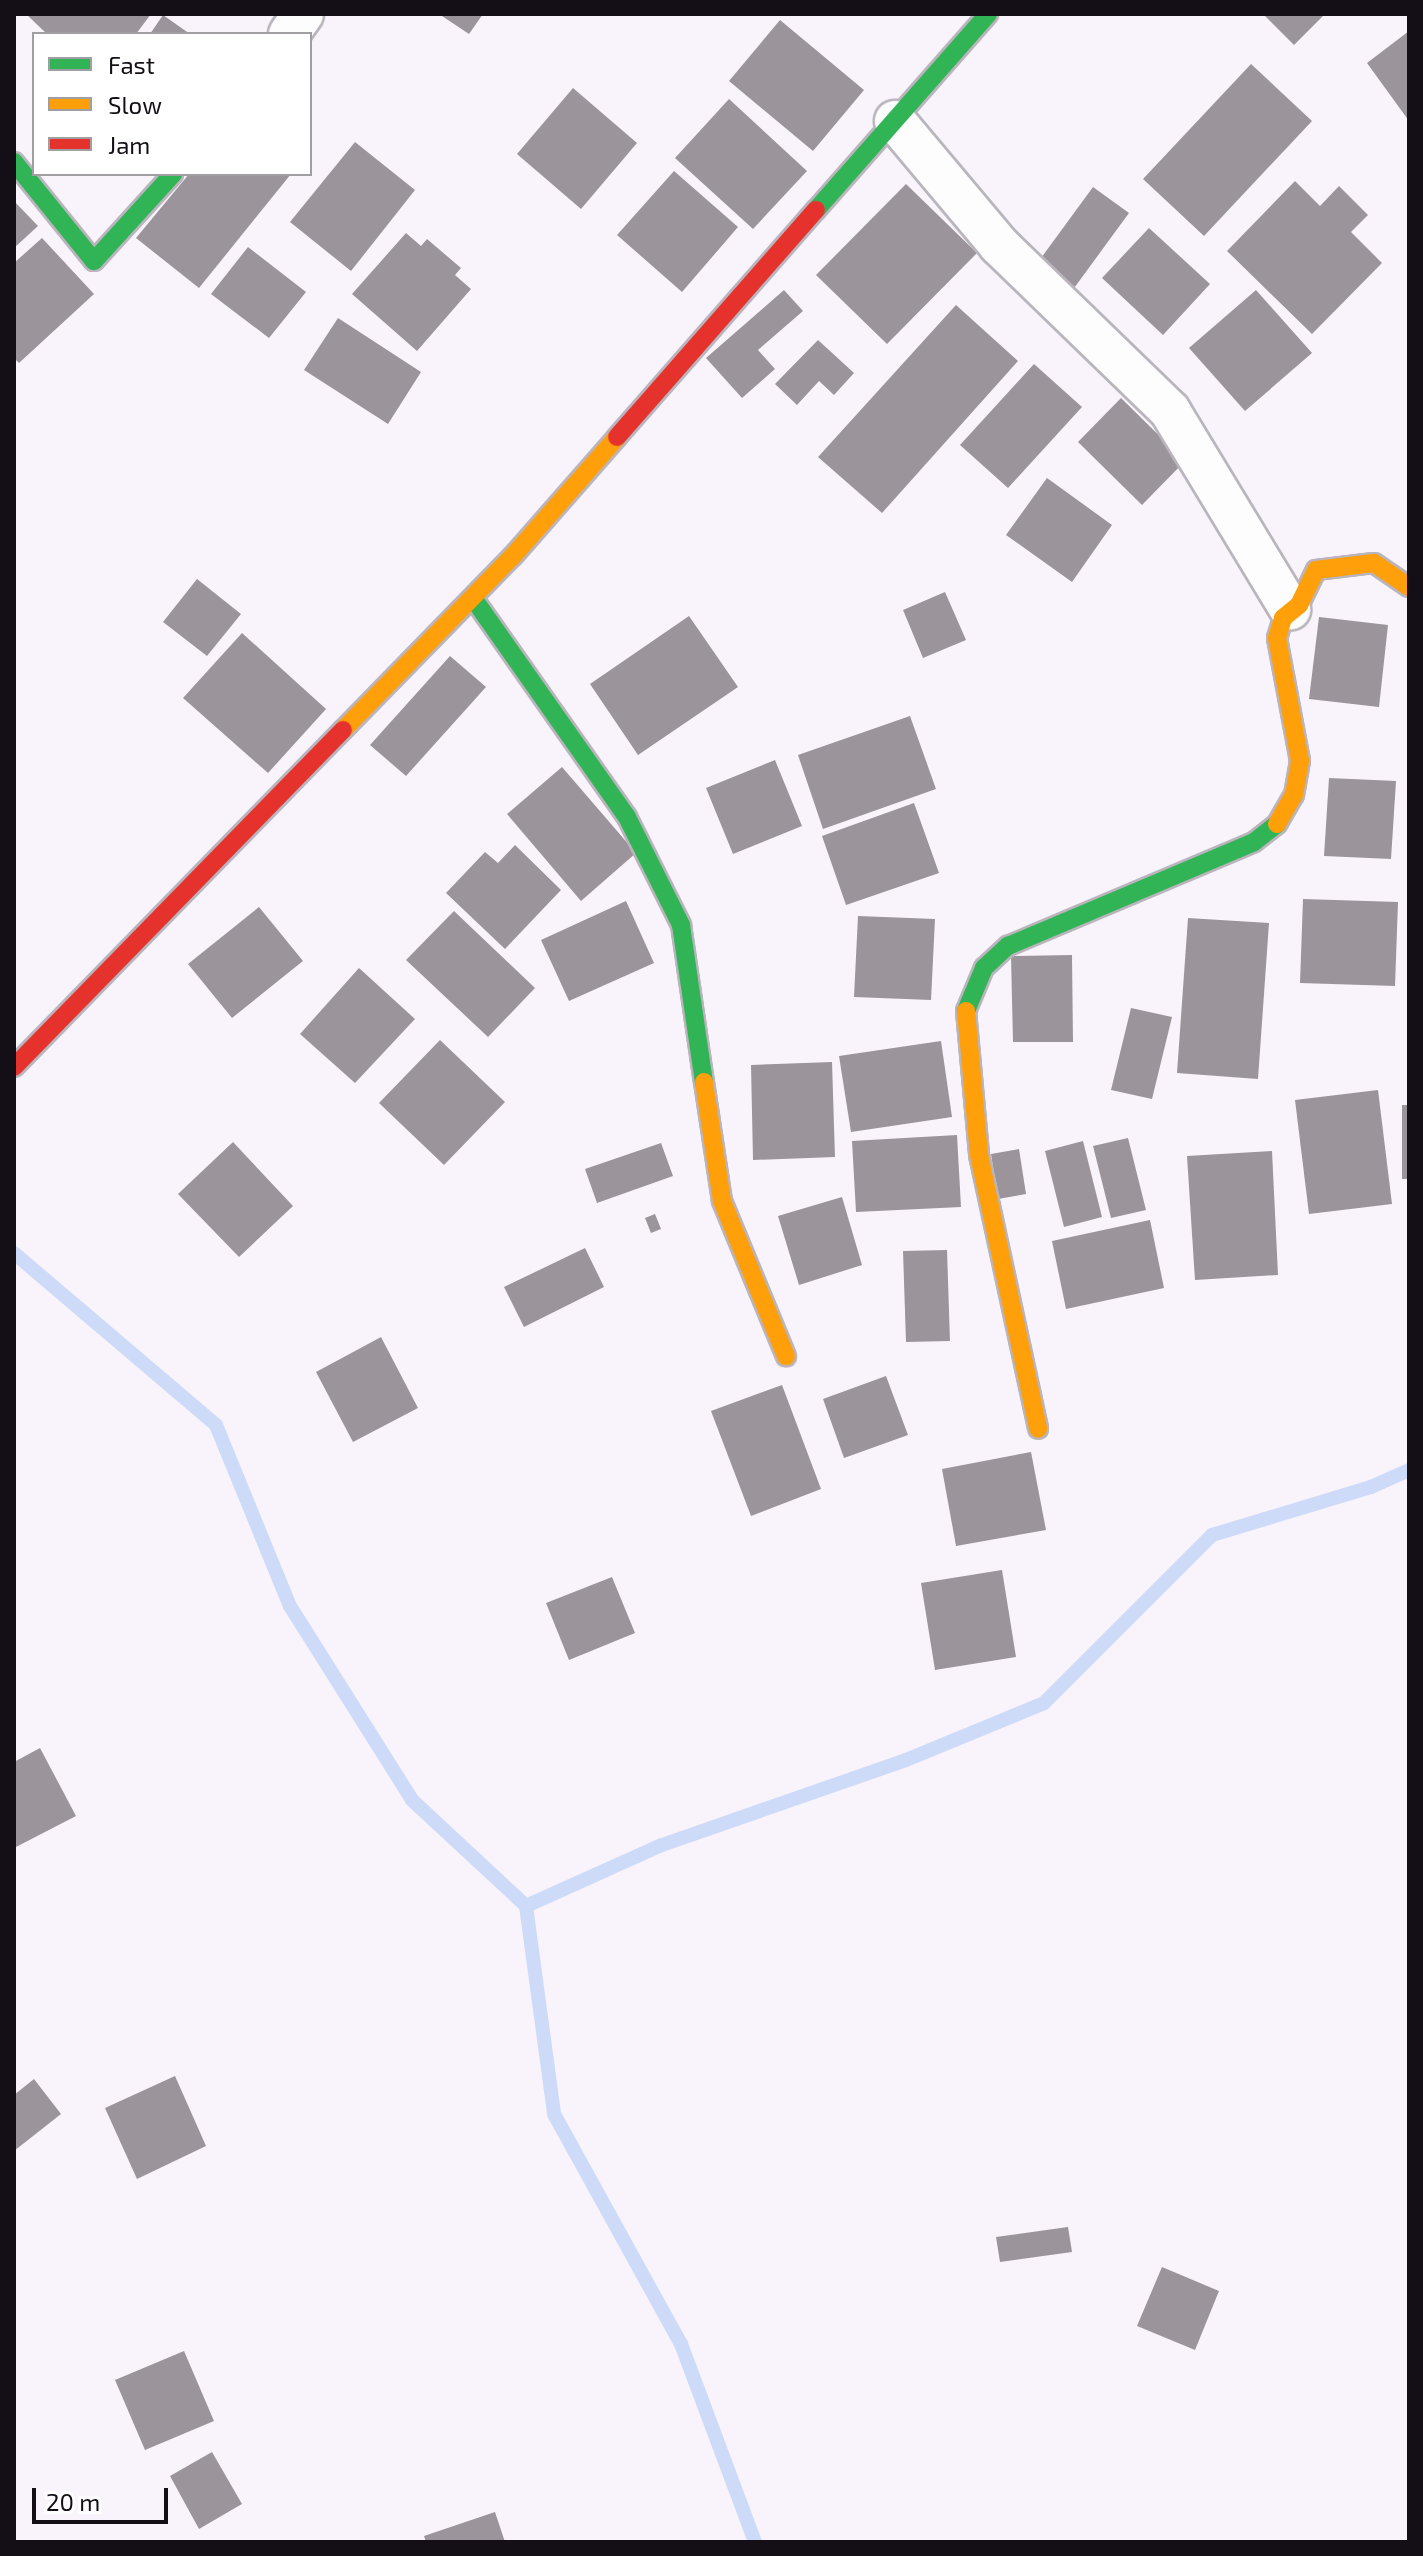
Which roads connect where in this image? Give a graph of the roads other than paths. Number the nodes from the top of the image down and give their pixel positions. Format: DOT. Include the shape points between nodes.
graph roads {
  1 [pos="303,14"];
  2 [pos="988,14"];
  3 [pos="290,32"];
  4 [pos="895,121"];
  5 [pos="14,162"];
  6 [pos="171,176"];
  7 [pos="1409,587"];
  8 [pos="473,598"];
  9 [pos="1290,609"];
  10 [pos="14,1067"];
  11 [pos="786,1356"];
  12 [pos="1038,1429"];
  1 -- 3 [label="street"];
  2 -- 4 [label="street"];
  4 -- 8 [label="street"];
  4 -- 9 [label="street" via="999,245 1170,411"];
  5 -- 6 [label="street" via="94,261"];
  7 -- 9 [label="street" via="1374,563 1316,570 1299,605"];
  8 -- 10 [label="street"];
  8 -- 11 [label="street" via="627,817 681,925 722,1201"];
  9 -- 12 [label="street" via="1277,638 1300,761 1294,795 1280,821 1254,842 1008,946 984,968 971,990 965,1016 979,1155"];
}
